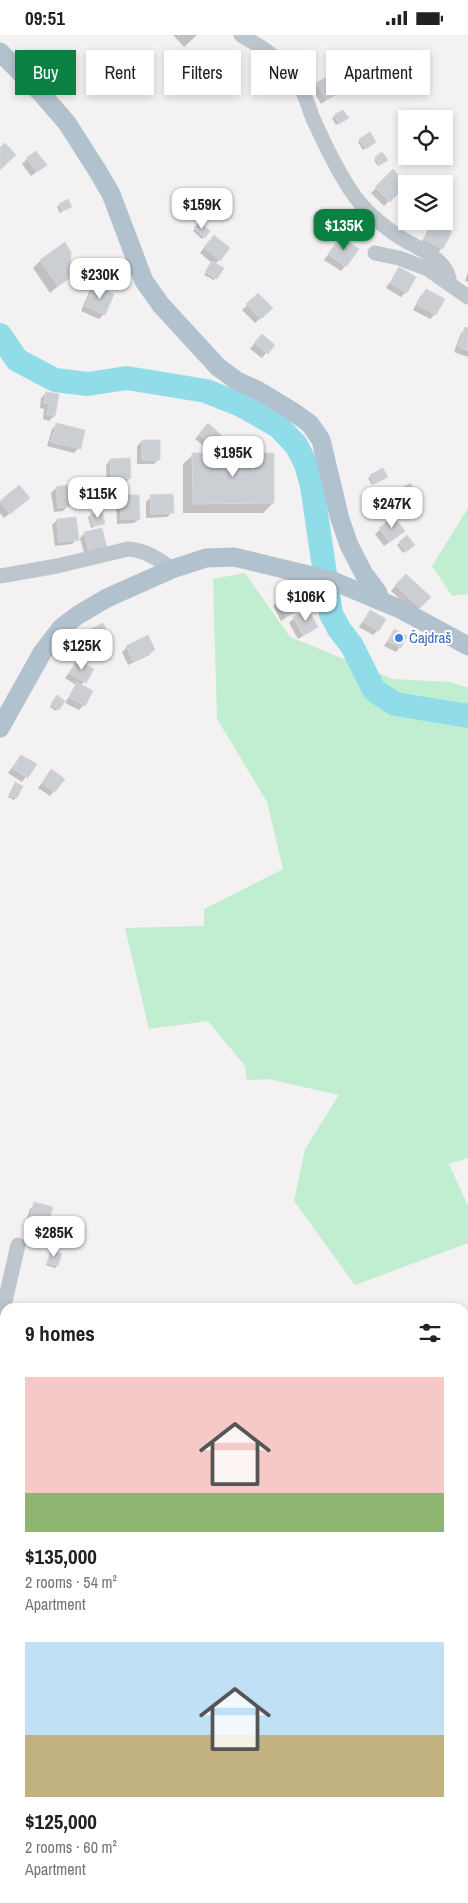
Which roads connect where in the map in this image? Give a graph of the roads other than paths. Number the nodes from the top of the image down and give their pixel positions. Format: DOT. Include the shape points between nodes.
graph roads {
  1 [pos="241,35"];
  2 [pos="0,53"];
  3 [pos="375,253"];
  4 [pos="447,281"];
  5 [pos="468,297"];
  6 [pos="172,569"];
  7 [pos="0,576"];
  8 [pos="380,600"];
  9 [pos="468,646"];
  10 [pos="0,728"];
  11 [pos="18,1245"];
  12 [pos="5,1303"];
  1 -- 4 [label="street" via="266,49 302,91 314,123 359,203 400,238 442,264 449,278"];
  2 -- 8 [label="main road" via="67,123 92,162 111,194 144,281 161,305 218,367 310,424 321,440 349,545"];
  3 -- 4 [label="street" via="428,269"];
  4 -- 5 [label="street"];
  6 -- 7 [label="street" via="146,553 128,549"];
  6 -- 8 [label="main road" via="206,558 234,557 333,581"];
  6 -- 10 [label="main road" via="107,598 61,628 42,653"];
  8 -- 9 [label="main road"];
  11 -- 12 [label="street"];
}
